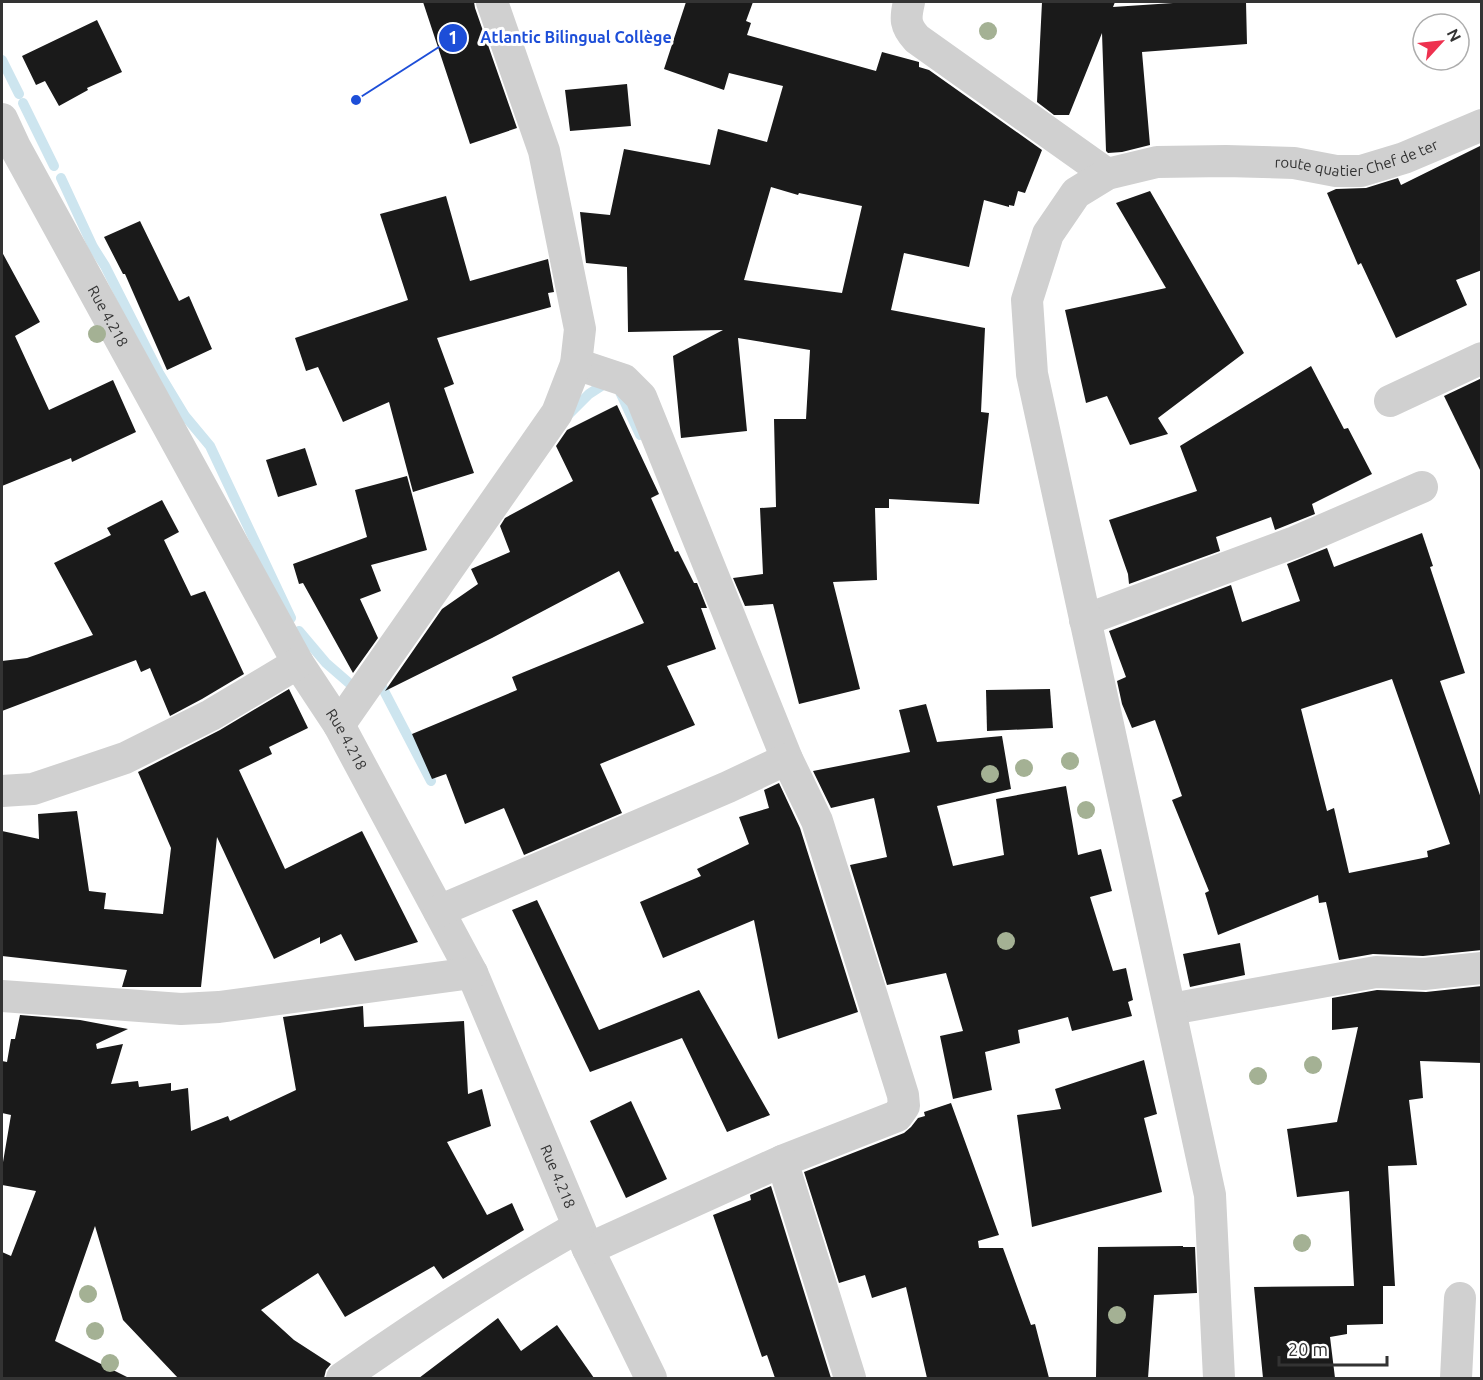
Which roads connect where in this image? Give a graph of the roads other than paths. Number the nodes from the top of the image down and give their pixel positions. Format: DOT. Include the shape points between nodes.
graph roads {
  1 [pos="492,2"];
  2 [pos="909,2"];
  3 [pos="1482,125"];
  4 [pos="6,140"];
  5 [pos="1107,174"];
  6 [pos="1482,358"];
  7 [pos="576,364"];
  8 [pos="1390,401"];
  9 [pos="1422,487"];
  10 [pos="1085,620"];
  11 [pos="298,663"];
  12 [pos="339,725"];
  13 [pos="787,759"];
  14 [pos="2,791"];
  15 [pos="439,911"];
  16 [pos="1482,969"];
  17 [pos="472,973"];
  18 [pos="2,996"];
  19 [pos="1171,1009"];
  20 [pos="782,1161"];
  21 [pos="583,1238"];
  22 [pos="1460,1298"];
  23 [pos="342,1378"];
  24 [pos="651,1378"];
  25 [pos="850,1378"];
  26 [pos="1220,1378"];
  27 [pos="1456,1378"];
  1 -- 7 [label="street" via="544,151 580,329"];
  2 -- 5 [label="street" via="905,20 917,39"];
  3 -- 5 [label="street, route quatier Chef de ter" via="1404,158 1361,171 1294,163 1226,161 1158,162"];
  4 -- 11 [label="street, Rue 4.218"];
  5 -- 10 [label="street, route quatier Chef de ter" via="1076,193 1048,234 1027,300 1032,374"];
  6 -- 8 [label="street"];
  7 -- 12 [label="street" via="557,413"];
  7 -- 13 [label="street" via="624,380 641,397"];
  9 -- 10 [label="street" via="1294,542"];
  10 -- 19 [label="street, route quatier Chef de ter"];
  11 -- 12 [label="street, Rue 4.218"];
  11 -- 14 [label="street" via="211,715 125,758 33,789"];
  12 -- 15 [label="street, Rue 4.218"];
  13 -- 15 [label="street"];
  13 -- 20 [label="street" via="817,821 904,1106 897,1116"];
  15 -- 17 [label="street, Rue 4.218"];
  16 -- 19 [label="street" via="1424,974 1376,972"];
  17 -- 18 [label="street" via="181,1009"];
  17 -- 21 [label="street, Rue 4.218"];
  19 -- 26 [label="street, route quatier Chef de ter" via="1210,1195"];
  20 -- 21 [label="street"];
  20 -- 25 [label="street"];
  21 -- 23 [label="street" via="526,1257 417,1325"];
  21 -- 24 [label="street, Rue 4.218"];
  22 -- 27 [label="street"];
}
